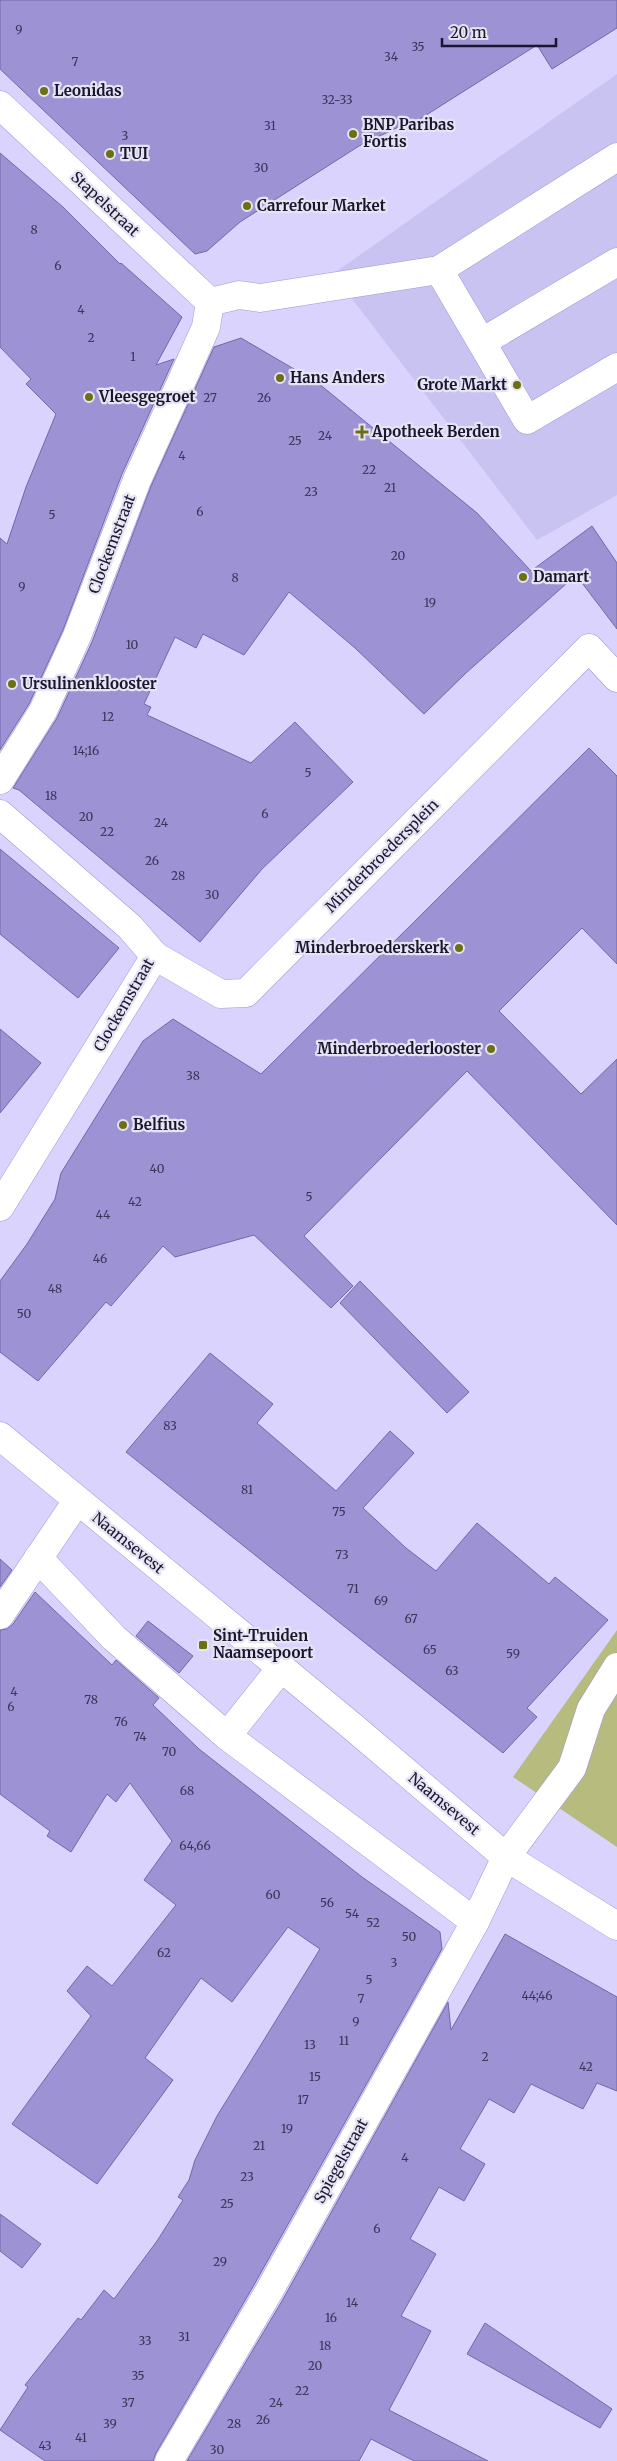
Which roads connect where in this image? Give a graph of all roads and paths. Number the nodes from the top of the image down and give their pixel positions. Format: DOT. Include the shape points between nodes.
graph roads {
  1 [pos="0,106"];
  2 [pos="617,157"];
  3 [pos="617,262"];
  4 [pos="438,270"];
  5 [pos="210,302"];
  6 [pos="482,342"];
  7 [pos="617,367"];
  8 [pos="617,678"];
  9 [pos="0,780"];
  10 [pos="0,814"];
  11 [pos="155,956"];
  12 [pos="2,1198"];
  13 [pos="0,1436"];
  14 [pos="77,1501"];
  15 [pos="38,1558"];
  16 [pos="0,1615"];
  17 [pos="617,1667"];
  18 [pos="281,1668"];
  19 [pos="227,1736"];
  20 [pos="506,1857"];
  21 [pos="475,1922"];
  22 [pos="617,1926"];
  23 [pos="169,2461"];
  1 -- 5 [label="street, Stapelstraat"];
  2 -- 4 [label="street"];
  3 -- 6 [label="street"];
  4 -- 5 [label="street" via="260,298 238,295"];
  4 -- 6 [label="street"];
  5 -- 9 [label="street, Clockemstraat" via="206,327 137,480 77,636 42,711"];
  6 -- 7 [label="street" via="527,420"];
  8 -- 11 [label="street, Minderbroedersplein" via="589,648 246,993 221,994"];
  10 -- 11 [label="street, Clockemstraat" via="130,927"];
  11 -- 12 [label="street, Clockemstraat"];
  13 -- 14 [label="street, Naamsevest"];
  14 -- 15 [label="street"];
  14 -- 18 [label="street, Naamsevest"];
  15 -- 16 [label="street"];
  15 -- 19 [label="street" via="114,1638"];
  17 -- 20 [label="street, Spiegelstraat" via="591,1709 572,1768"];
  18 -- 19 [label="street"];
  18 -- 20 [label="street, Naamsevest"];
  19 -- 21 [label="street"];
  20 -- 21 [label="street, Spiegelstraat"];
  20 -- 22 [label="street, Naamsevest"];
  21 -- 23 [label="street, Spiegelstraat" via="268,2293"];
}
